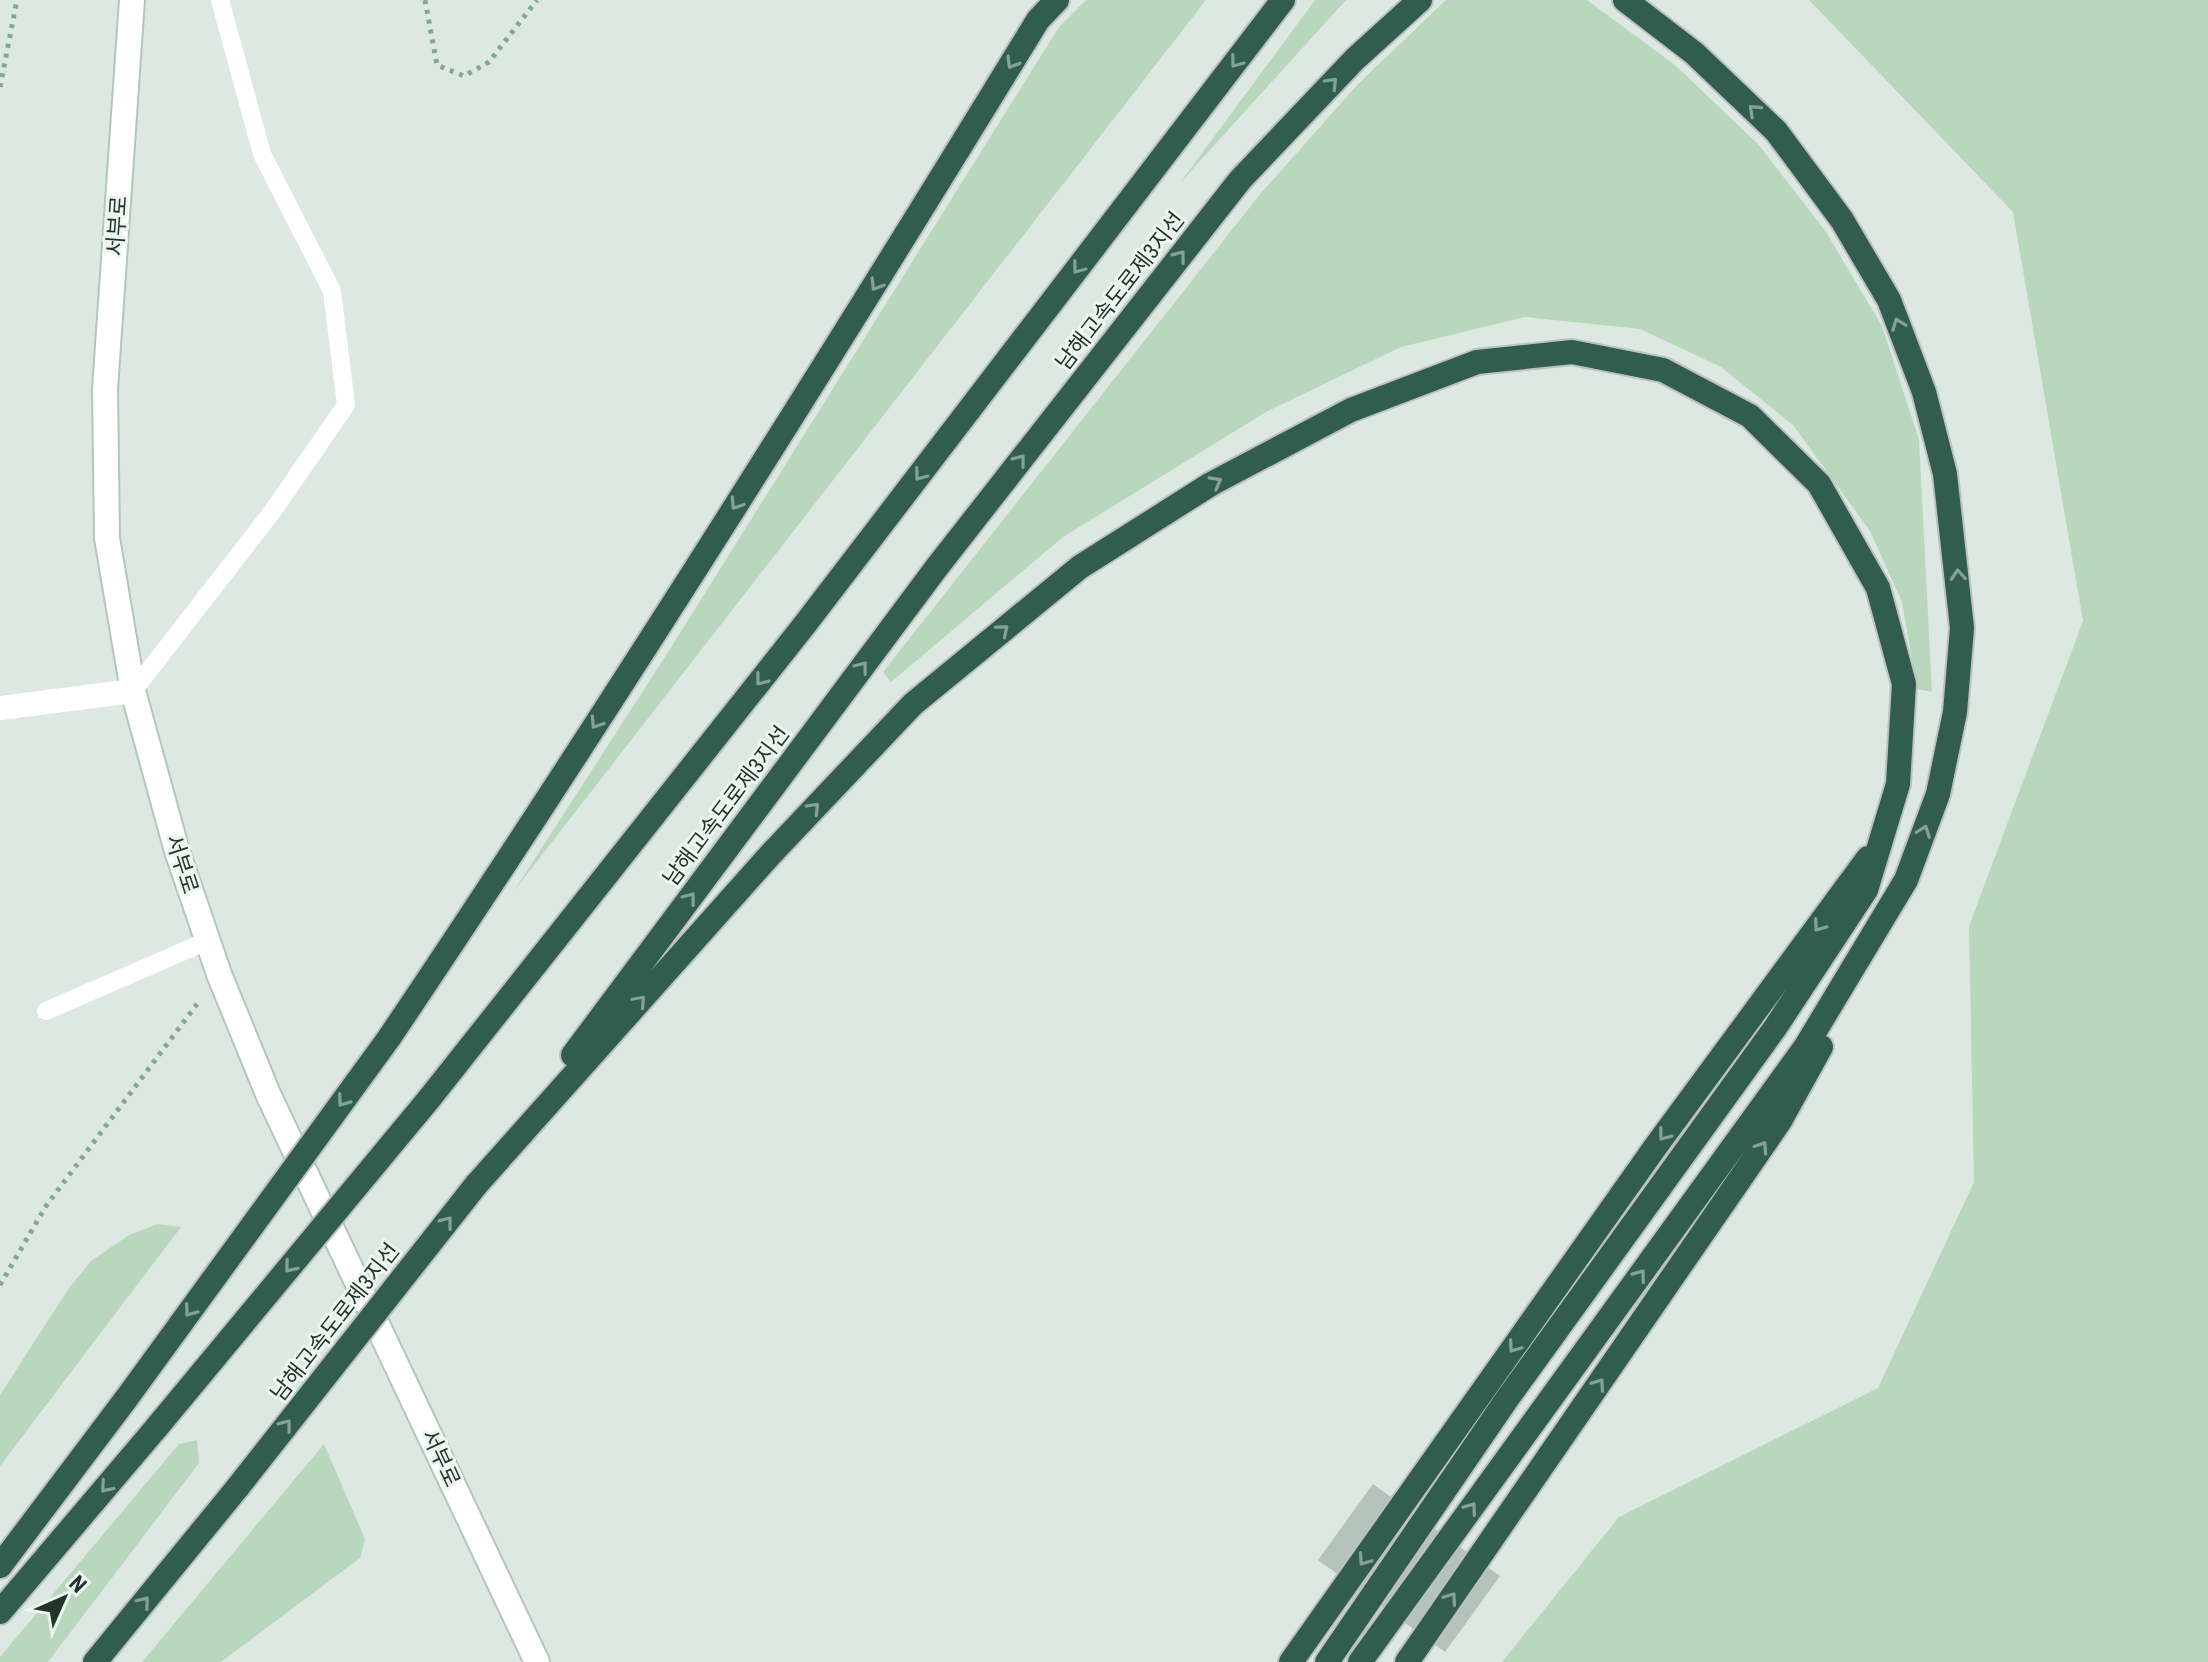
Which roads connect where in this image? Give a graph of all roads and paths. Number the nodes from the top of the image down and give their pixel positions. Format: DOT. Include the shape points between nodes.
graph roads {
  1 [pos="17,0"];
  2 [pos="132,0"];
  3 [pos="220,0"];
  4 [pos="425,0"];
  5 [pos="537,0"];
  6 [pos="1057,0"];
  7 [pos="1283,0"];
  8 [pos="1420,0"];
  9 [pos="1625,0"];
  10 [pos="0,87"];
  11 [pos="133,691"];
  12 [pos="0,708"];
  13 [pos="1881,840"];
  14 [pos="1906,880"];
  15 [pos="207,941"];
  16 [pos="219,974"];
  17 [pos="46,1011"];
  18 [pos="476,1185"];
  19 [pos="0,1285"];
  20 [pos="0,1566"];
  21 [pos="0,1612"];
  22 [pos="95,1662"];
  23 [pos="537,1662"];
  24 [pos="1291,1662"];
  25 [pos="1327,1662"];
  26 [pos="1360,1662"];
  27 [pos="1407,1662"];
  1 -- 10 [label="path"];
  2 -- 11 [label="main road, 서부로" via="105,389 107,538"];
  3 -- 11 [label="lane" via="262,154 332,291 346,405 272,512"];
  4 -- 5 [label="path" via="437,65 464,76 489,62"];
  6 -- 20 [label="highway, one-way, bridge" via="1038,20 855,319 484,898 389,1038"];
  7 -- 21 [label="highway, one-way, bridge" via="806,623 429,1099"];
  18 -- 8 [label="highway, 남해고속도로제3지선, one-way" via="937,567 1240,180 1355,59"];
  14 -- 9 [label="highway, one-way" via="1938,794 1955,712 1962,628 1945,474 1924,392 1889,300 1842,220 1776,131 1694,53"];
  11 -- 12 [label="main road"];
  11 -- 15 [label="main road, 서부로"];
  18 -- 13 [label="highway, one-way" via="770,855 913,704 1080,567 1211,484 1351,410 1477,362 1572,352 1663,370 1750,416 1819,484 1878,588 1904,684 1898,784"];
  13 -- 24 [label="highway, one-way" via="1656,1146"];
  13 -- 25 [label="highway" via="1866,890 1775,1028 1507,1399"];
  26 -- 14 [label="highway, one-way" via="1806,1046"];
  27 -- 14 [label="highway, one-way" via="1780,1121 1852,993"];
  15 -- 16 [label="main road, 서부로"];
  15 -- 17 [label="lane"];
  16 -- 19 [label="path" via="46,1206"];
  16 -- 23 [label="main road, 서부로" via="268,1094"];
  22 -- 18 [label="highway, 남해고속도로제3지선, one-way, bridge"];
}
